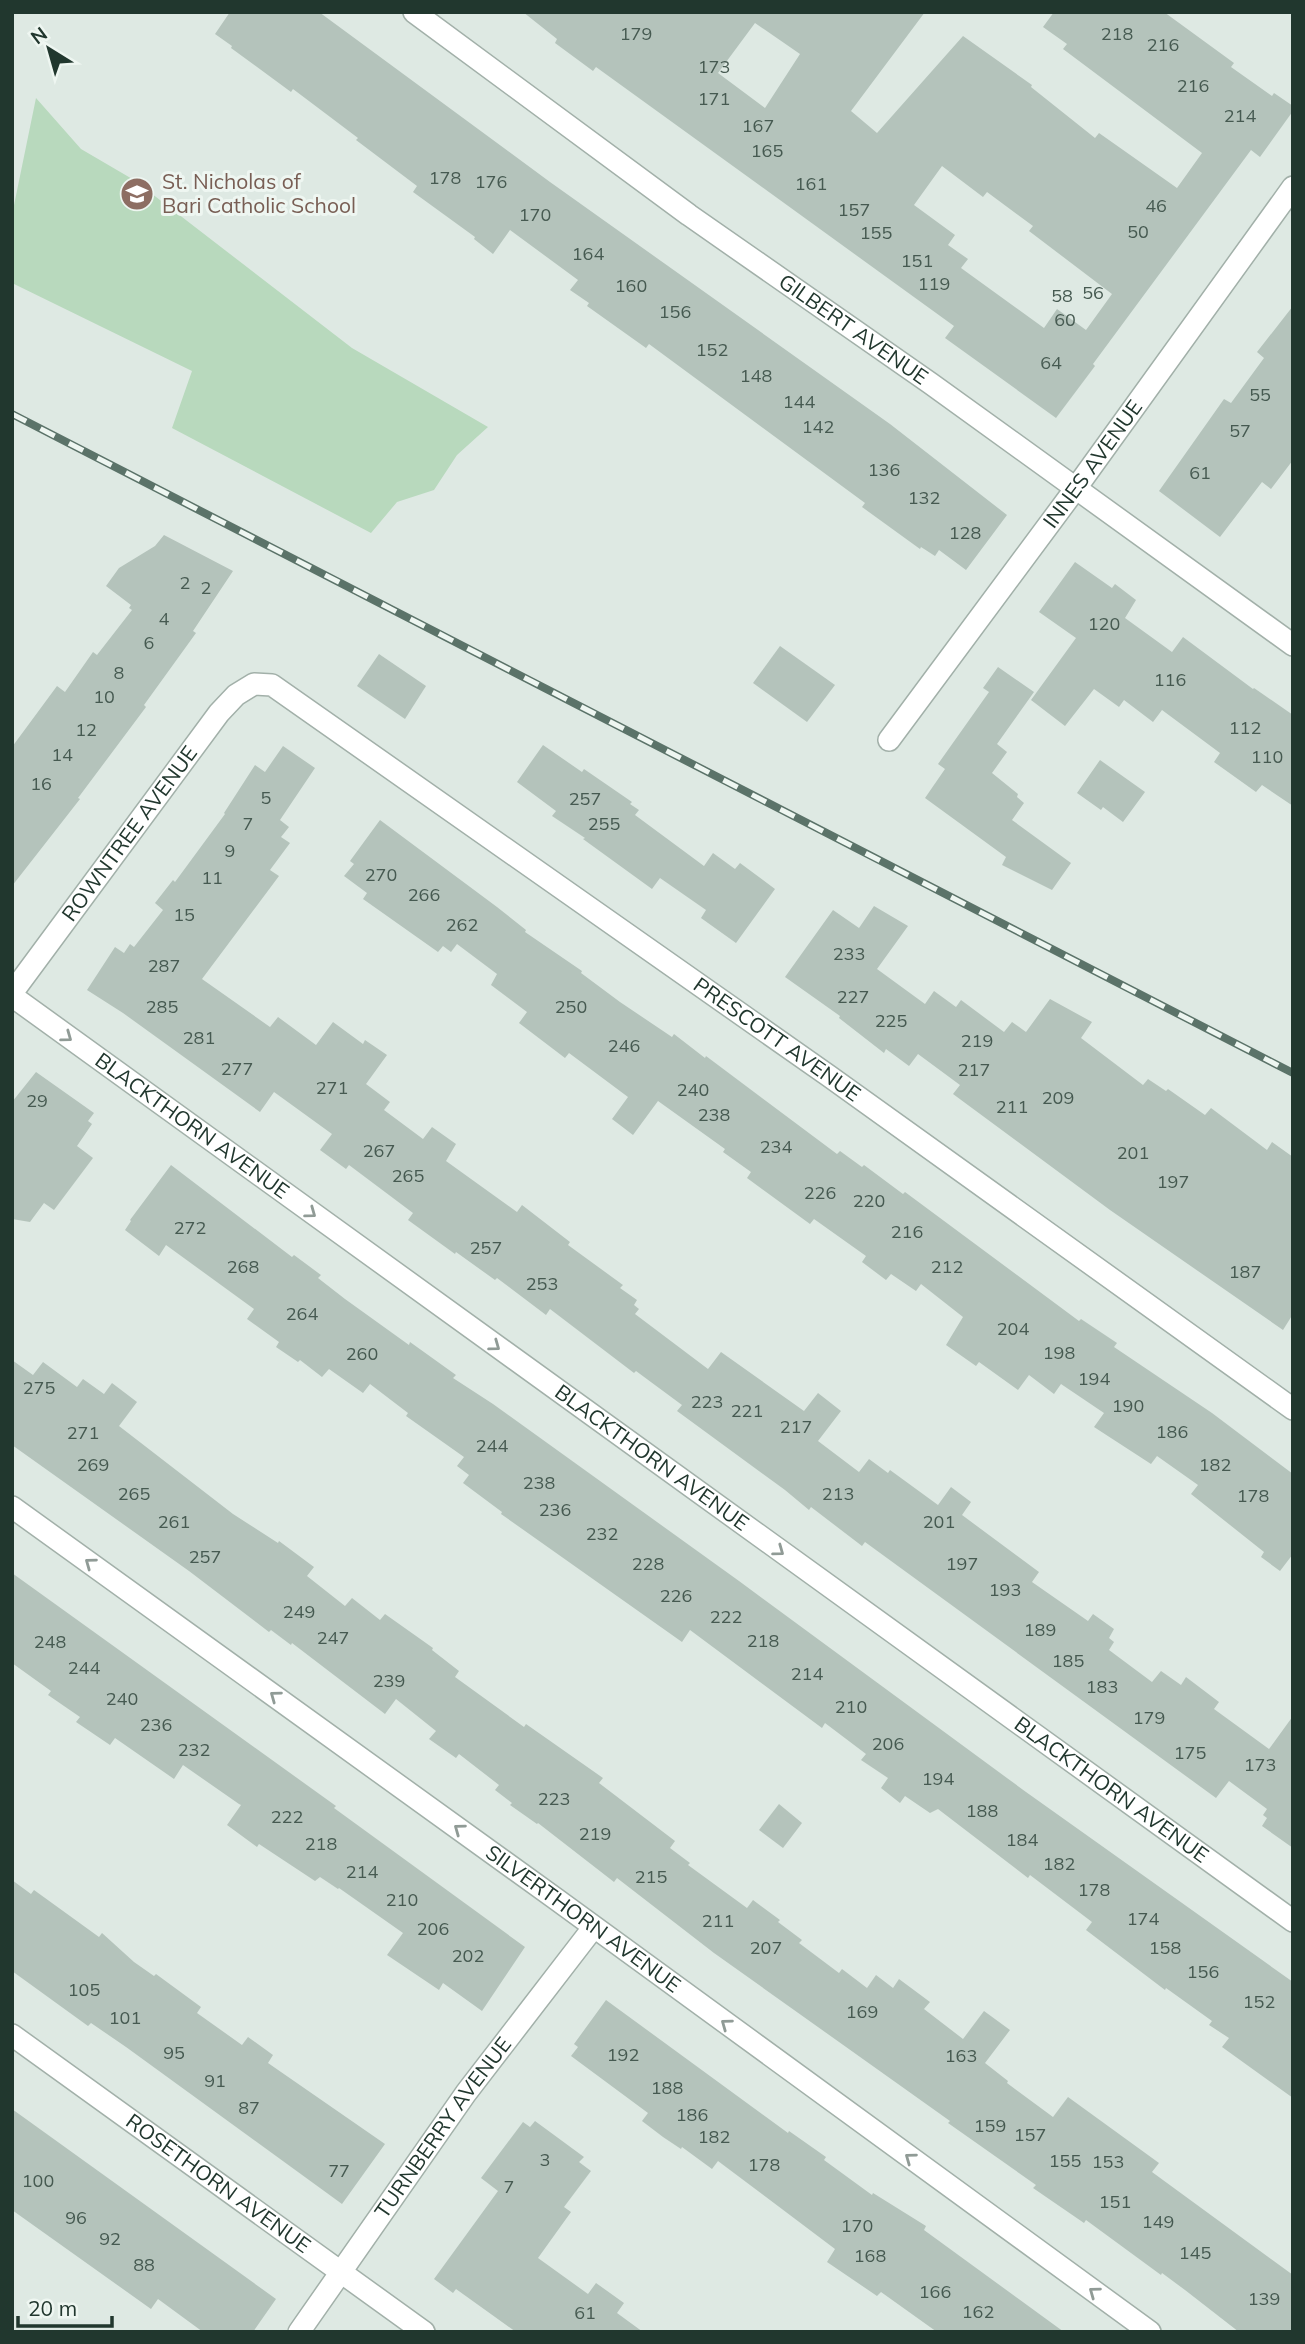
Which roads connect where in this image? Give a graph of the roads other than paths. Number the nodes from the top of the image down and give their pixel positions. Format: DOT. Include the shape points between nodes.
graph roads {
  1 [pos="414,12"];
  2 [pos="1293,187"];
  3 [pos="1076,488"];
  4 [pos="1293,645"];
  5 [pos="254,684"];
  6 [pos="890,740"];
  7 [pos="12,994"];
  8 [pos="1293,1409"];
  9 [pos="12,1507"];
  10 [pos="1293,1921"];
  11 [pos="593,1928"];
  12 [pos="12,2035"];
  13 [pos="341,2272"];
  14 [pos="299,2332"];
  15 [pos="424,2332"];
  16 [pos="1150,2332"];
  1 -- 3 [label="street, GILBERT AVENUE" via="689,215"];
  2 -- 3 [label="street, INNES AVENUE"];
  3 -- 4 [label="street, GILBERT AVENUE"];
  3 -- 6 [label="street, INNES AVENUE"];
  5 -- 7 [label="street, ROWNTREE AVENUE" via="219,713"];
  5 -- 8 [label="street, PRESCOTT AVENUE" via="272,685 298,701"];
  7 -- 10 [label="street, BLACKTHORN AVENUE, one-way"];
  11 -- 9 [label="street, SILVERTHORN AVENUE, one-way"];
  11 -- 13 [label="street, TURNBERRY AVENUE" via="466,2093"];
  16 -- 11 [label="street, SILVERTHORN AVENUE, one-way"];
  12 -- 13 [label="street, ROSETHORN AVENUE"];
  13 -- 14 [label="street, TURNBERRY AVENUE"];
  13 -- 15 [label="street, ROSETHORN AVENUE"];
}
